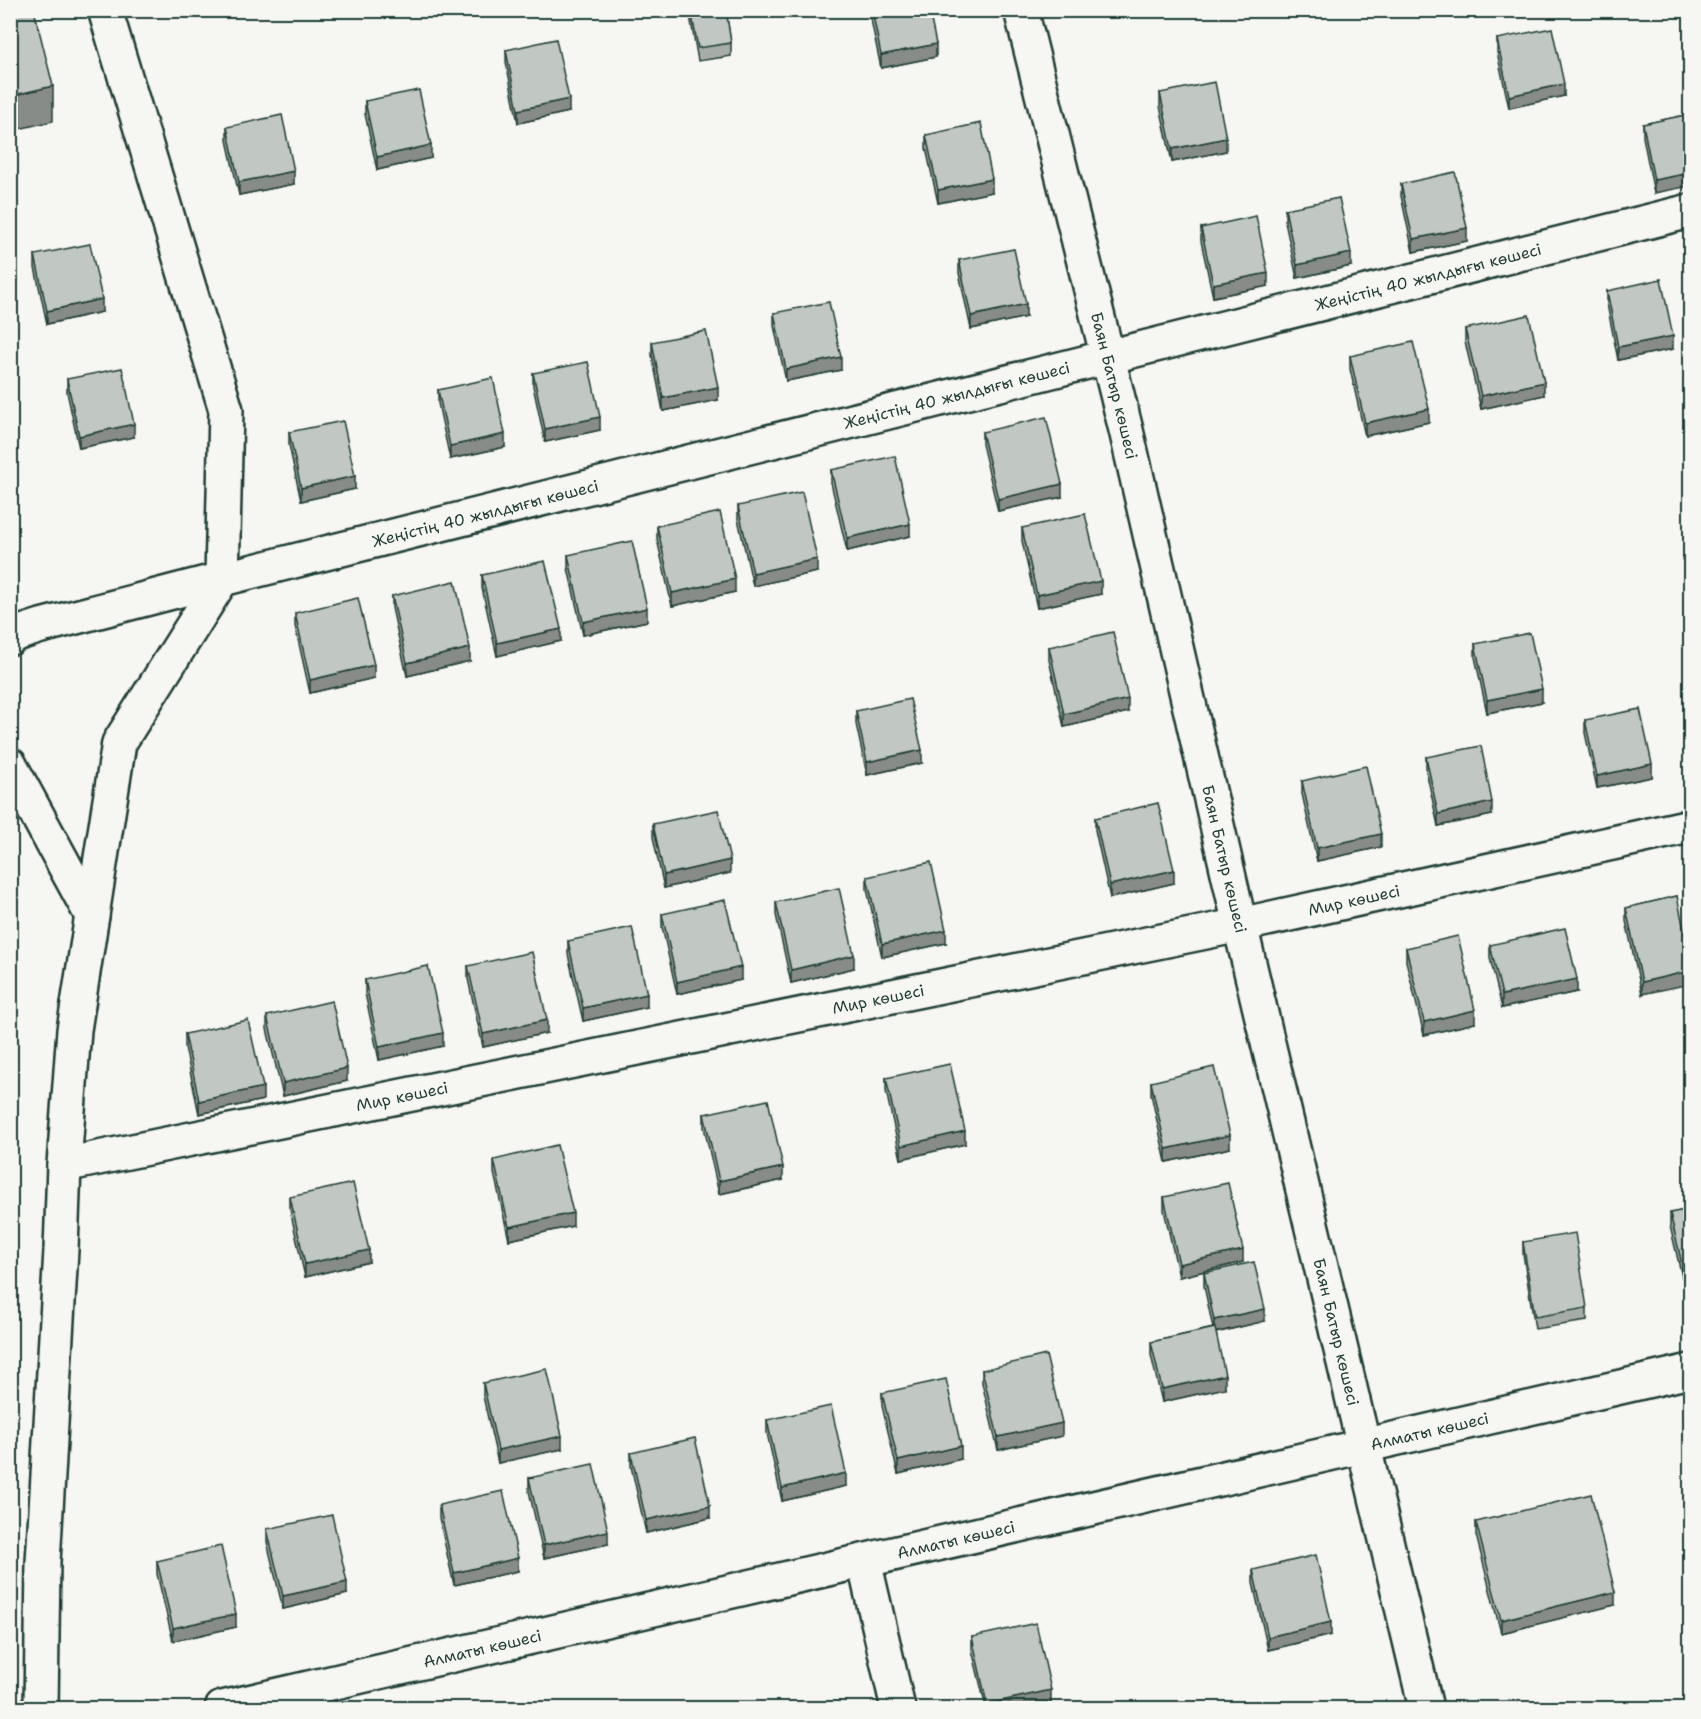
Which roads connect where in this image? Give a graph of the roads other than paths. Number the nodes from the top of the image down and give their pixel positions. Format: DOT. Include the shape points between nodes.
graph roads {
  1 [pos="105,10"];
  2 [pos="1021,10"];
  3 [pos="1690,211"];
  4 [pos="1107,357"];
  5 [pos="222,579"];
  6 [pos="10,638"];
  7 [pos="10,765"];
  8 [pos="1690,826"];
  9 [pos="92,916"];
  10 [pos="1240,925"];
  11 [pos="64,1165"];
  12 [pos="1690,1371"];
  13 [pos="1365,1446"];
  14 [pos="864,1561"];
  15 [pos="242,1706"];
  16 [pos="41,1708"];
  17 [pos="898,1708"];
  18 [pos="1426,1708"];
  1 -- 5 [label="street" via="226,410"];
  2 -- 4 [label="street, Баян Батыр көшесі"];
  3 -- 4 [label="street, Жеңістің 40 жылдығы көшесі"];
  4 -- 5 [label="street, Жеңістің 40 жылдығы көшесі"];
  4 -- 10 [label="street, Баян Батыр көшесі"];
  5 -- 6 [label="street, Жеңістің 40 жылдығы көшесі" via="41,626"];
  5 -- 9 [label="street" via="120,743"];
  7 -- 9 [label="street"];
  8 -- 10 [label="street, Мир көшесі"];
  9 -- 11 [label="street" via="74,1030"];
  10 -- 11 [label="street, Мир көшесі"];
  10 -- 13 [label="street, Баян Батыр көшесі"];
  11 -- 16 [label="street" via="43,1562"];
  12 -- 13 [label="street, Алматы көшесі"];
  13 -- 14 [label="street, Алматы көшесі"];
  13 -- 18 [label="street, Баян Батыр көшесі"];
  14 -- 15 [label="street, Алматы көшесі"];
  14 -- 17 [label="street"];
}
